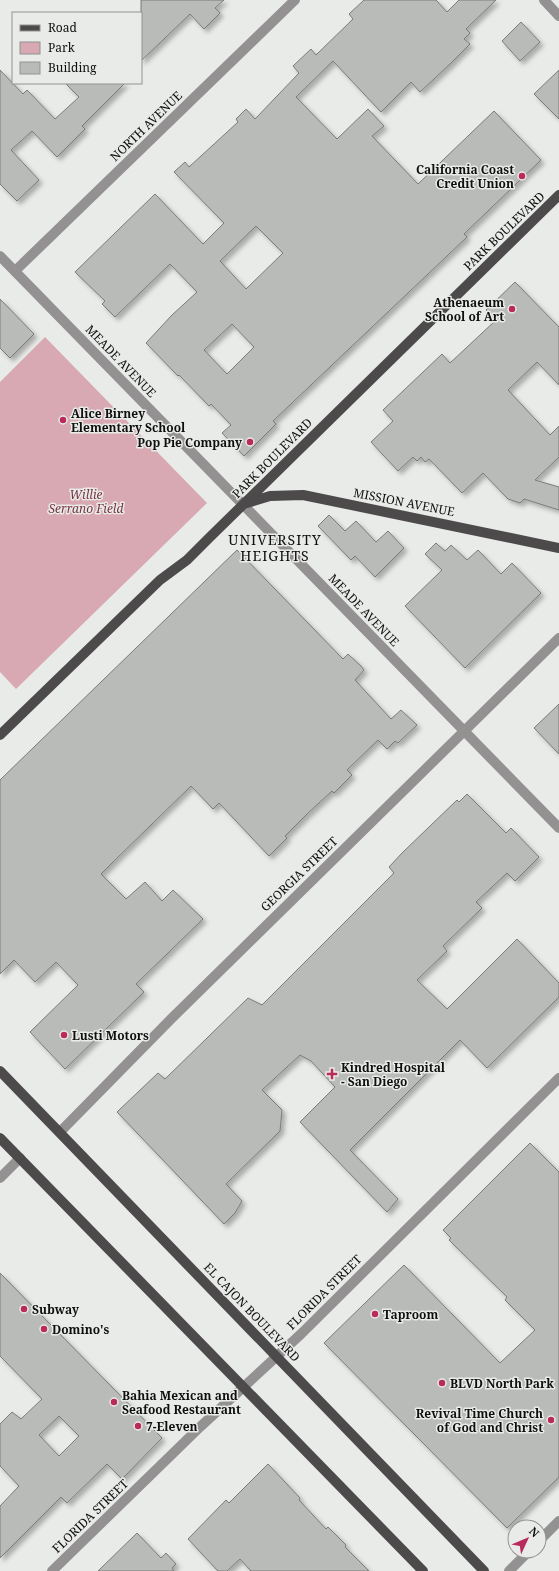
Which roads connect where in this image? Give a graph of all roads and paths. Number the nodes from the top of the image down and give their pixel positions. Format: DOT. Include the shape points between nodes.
graph roads {
  1 [pos="295,0"];
  2 [pos="544,0"];
  3 [pos="559,16"];
  4 [pos="559,195"];
  5 [pos="0,256"];
  6 [pos="15,271"];
  7 [pos="244,505"];
  8 [pos="559,548"];
  9 [pos="559,638"];
  10 [pos="464,731"];
  11 [pos="0,735"];
  12 [pos="559,828"];
  13 [pos="0,1071"];
  14 [pos="559,1078"];
  15 [pos="60,1132"];
  16 [pos="0,1138"];
  17 [pos="20,1158"];
  18 [pos="0,1178"];
  19 [pos="277,1358"];
  20 [pos="244,1388"];
  21 [pos="559,1521"];
  22 [pos="547,1533"];
  23 [pos="521,1559"];
  24 [pos="52,1571"];
  25 [pos="423,1571"];
  26 [pos="484,1571"];
  27 [pos="509,1571"];
  1 -- 6 [label="street, NORTH AVENUE"];
  2 -- 3 [label="street"];
  4 -- 7 [label="main road, PARK BOULEVARD"];
  5 -- 6 [label="street, MEADE AVENUE"];
  6 -- 7 [label="street, MEADE AVENUE"];
  7 -- 8 [label="main road, MISSION AVENUE" via="270,496 302,495"];
  7 -- 10 [label="street, MEADE AVENUE"];
  7 -- 11 [label="main road, PARK BOULEVARD" via="187,560 160,580"];
  9 -- 10 [label="street, GEORGIA STREET"];
  10 -- 12 [label="street, MEADE AVENUE"];
  10 -- 15 [label="street, GEORGIA STREET" via="172,1018"];
  13 -- 15 [label="main road, EL CAJON BOULEVARD"];
  14 -- 19 [label="street, FLORIDA STREET"];
  15 -- 19 [label="main road, EL CAJON BOULEVARD"];
  16 -- 17 [label="main road"];
  17 -- 18 [label="street"];
  17 -- 20 [label="main road"];
  19 -- 20 [label="street, FLORIDA STREET"];
  19 -- 26 [label="main road, EL CAJON BOULEVARD"];
  20 -- 24 [label="street, FLORIDA STREET" via="200,1427"];
  20 -- 25 [label="main road"];
  21 -- 22 [label="street"];
  23 -- 27 [label="street"];
}
